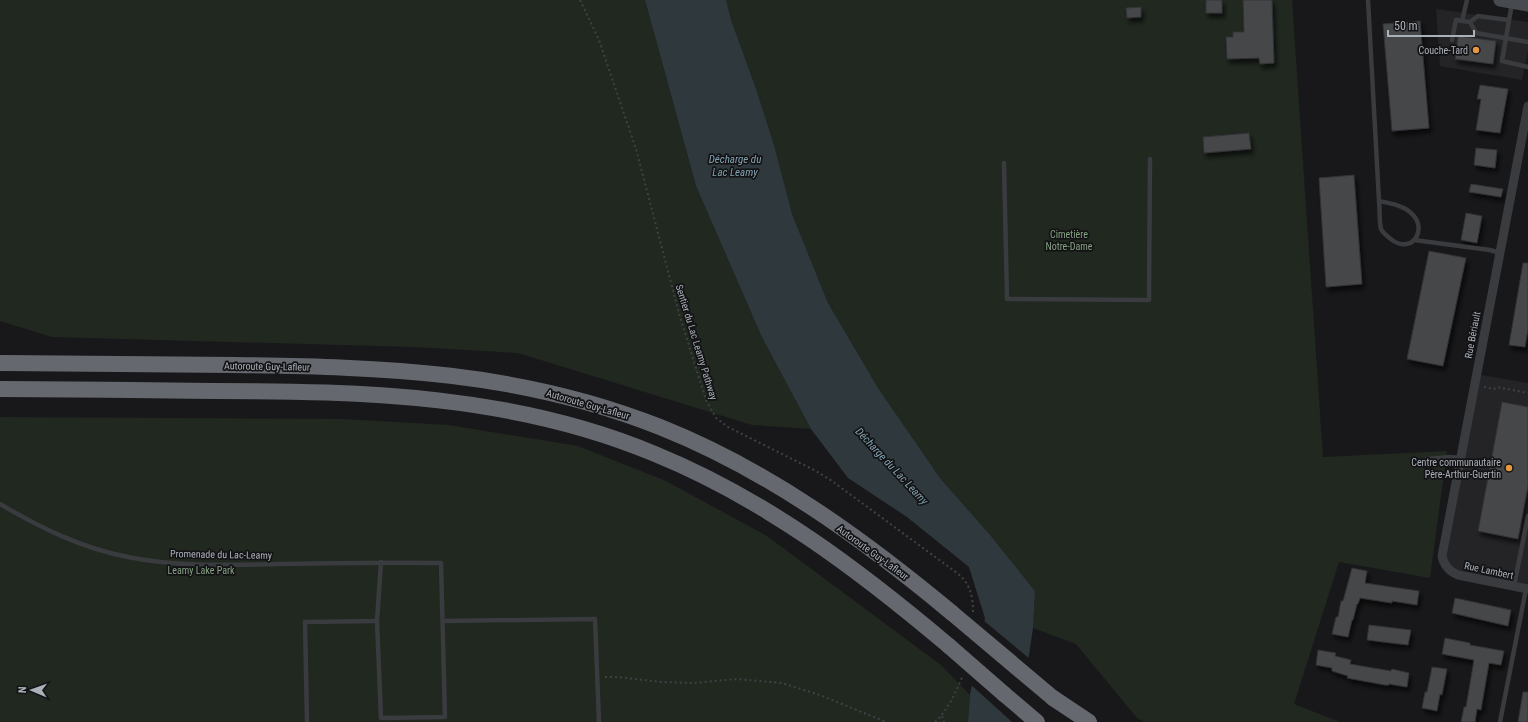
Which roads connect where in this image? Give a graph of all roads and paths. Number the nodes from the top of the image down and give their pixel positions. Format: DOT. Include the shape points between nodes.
graph roads {
  1 [pos="580,0"];
  2 [pos="1368,0"];
  3 [pos="1467,0"];
  4 [pos="1506,1"];
  5 [pos="1528,6"];
  6 [pos="1508,20"];
  7 [pos="1462,21"];
  8 [pos="1470,22"];
  9 [pos="1505,38"];
  10 [pos="1452,40"];
  11 [pos="1528,42"];
  12 [pos="1528,67"];
  13 [pos="1528,106"];
  14 [pos="1150,158"];
  15 [pos="1004,163"];
  16 [pos="1379,201"];
  17 [pos="1414,240"];
  18 [pos="1500,253"];
  19 [pos="0,363"];
  20 [pos="1483,387"];
  21 [pos="0,389"];
  22 [pos="1528,393"];
  23 [pos="1460,458"];
  24 [pos="1427,459"];
  25 [pos="0,504"];
  26 [pos="1528,516"];
  27 [pos="381,562"];
  28 [pos="1447,567"];
  29 [pos="1514,586"];
  30 [pos="1527,589"];
  31 [pos="973,617"];
  32 [pos="378,621"];
  33 [pos="444,621"];
  34 [pos="964,674"];
  35 [pos="597,677"];
  36 [pos="1054,698"];
  37 [pos="942,716"];
  38 [pos="307,722"];
  39 [pos="599,722"];
  40 [pos="886,722"];
  41 [pos="935,722"];
  42 [pos="944,722"];
  43 [pos="1037,722"];
  44 [pos="1080,722"];
  45 [pos="1089,722"];
  46 [pos="1500,722"];
  1 -- 31 [label="path, Sentier du Lac Leamy Pathway" via="599,40 636,149 680,317 706,400 713,414 728,427 816,470 957,573 969,586"];
  2 -- 16 [label="lane"];
  3 -- 7 [label="lane"];
  4 -- 5 [label="main road"];
  4 -- 6 [label="lane"];
  6 -- 8 [label="lane" via="1478,16"];
  6 -- 9 [label="lane"];
  7 -- 8 [label="lane"];
  7 -- 10 [label="lane" via="1456,20"];
  8 -- 9 [label="lane" via="1476,33"];
  9 -- 11 [label="lane"];
  9 -- 12 [label="lane" via="1502,61"];
  13 -- 18 [label="street, Rue Bériault"];
  14 -- 15 [label="lane" via="1149,300 1007,299"];
  16 -- 17 [label="lane" via="1406,209 1414,216 1418,233"];
  16 -- 17 [label="lane" via="1381,229 1385,234 1402,245 1410,244"];
  17 -- 18 [label="lane"];
  18 -- 23 [label="street, Rue Bériault"];
  19 -- 36 [label="highway, Autoroute Guy-Lafleur, bridge" via="296,366 428,372 532,388 613,410 661,427 709,449 798,499 864,545 952,613"];
  20 -- 22 [label="path"];
  21 -- 43 [label="highway, bridge" via="289,391 382,395 480,405 561,422 612,438 655,453 711,479 799,530 849,565"];
  23 -- 24 [label="lane"];
  23 -- 28 [label="street, Rue Bériault" via="1443,549 1444,563"];
  25 -- 27 [label="lane, Promenade du Lac-Leamy" via="66,539 143,560 193,564"];
  26 -- 29 [label="lane"];
  27 -- 32 [label="lane"];
  27 -- 33 [label="lane, Promenade du Lac-Leamy" via="442,563"];
  28 -- 29 [label="street, Rue Lambert" via="1458,575"];
  29 -- 30 [label="street, Rue Lambert"];
  30 -- 46 [label="lane"];
  32 -- 33 [label="lane" via="381,718 445,717"];
  32 -- 38 [label="lane" via="305,622"];
  33 -- 35 [label="lane" via="595,619"];
  34 -- 37 [label="path"];
  35 -- 39 [label="lane"];
  35 -- 40 [label="path" via="661,682 693,683 736,679 782,683 820,695"];
  36 -- 44 [label="highway, Autoroute Guy-Lafleur"];
  36 -- 45 [label="highway"];
  37 -- 41 [label="path"];
  37 -- 42 [label="path"];
}
